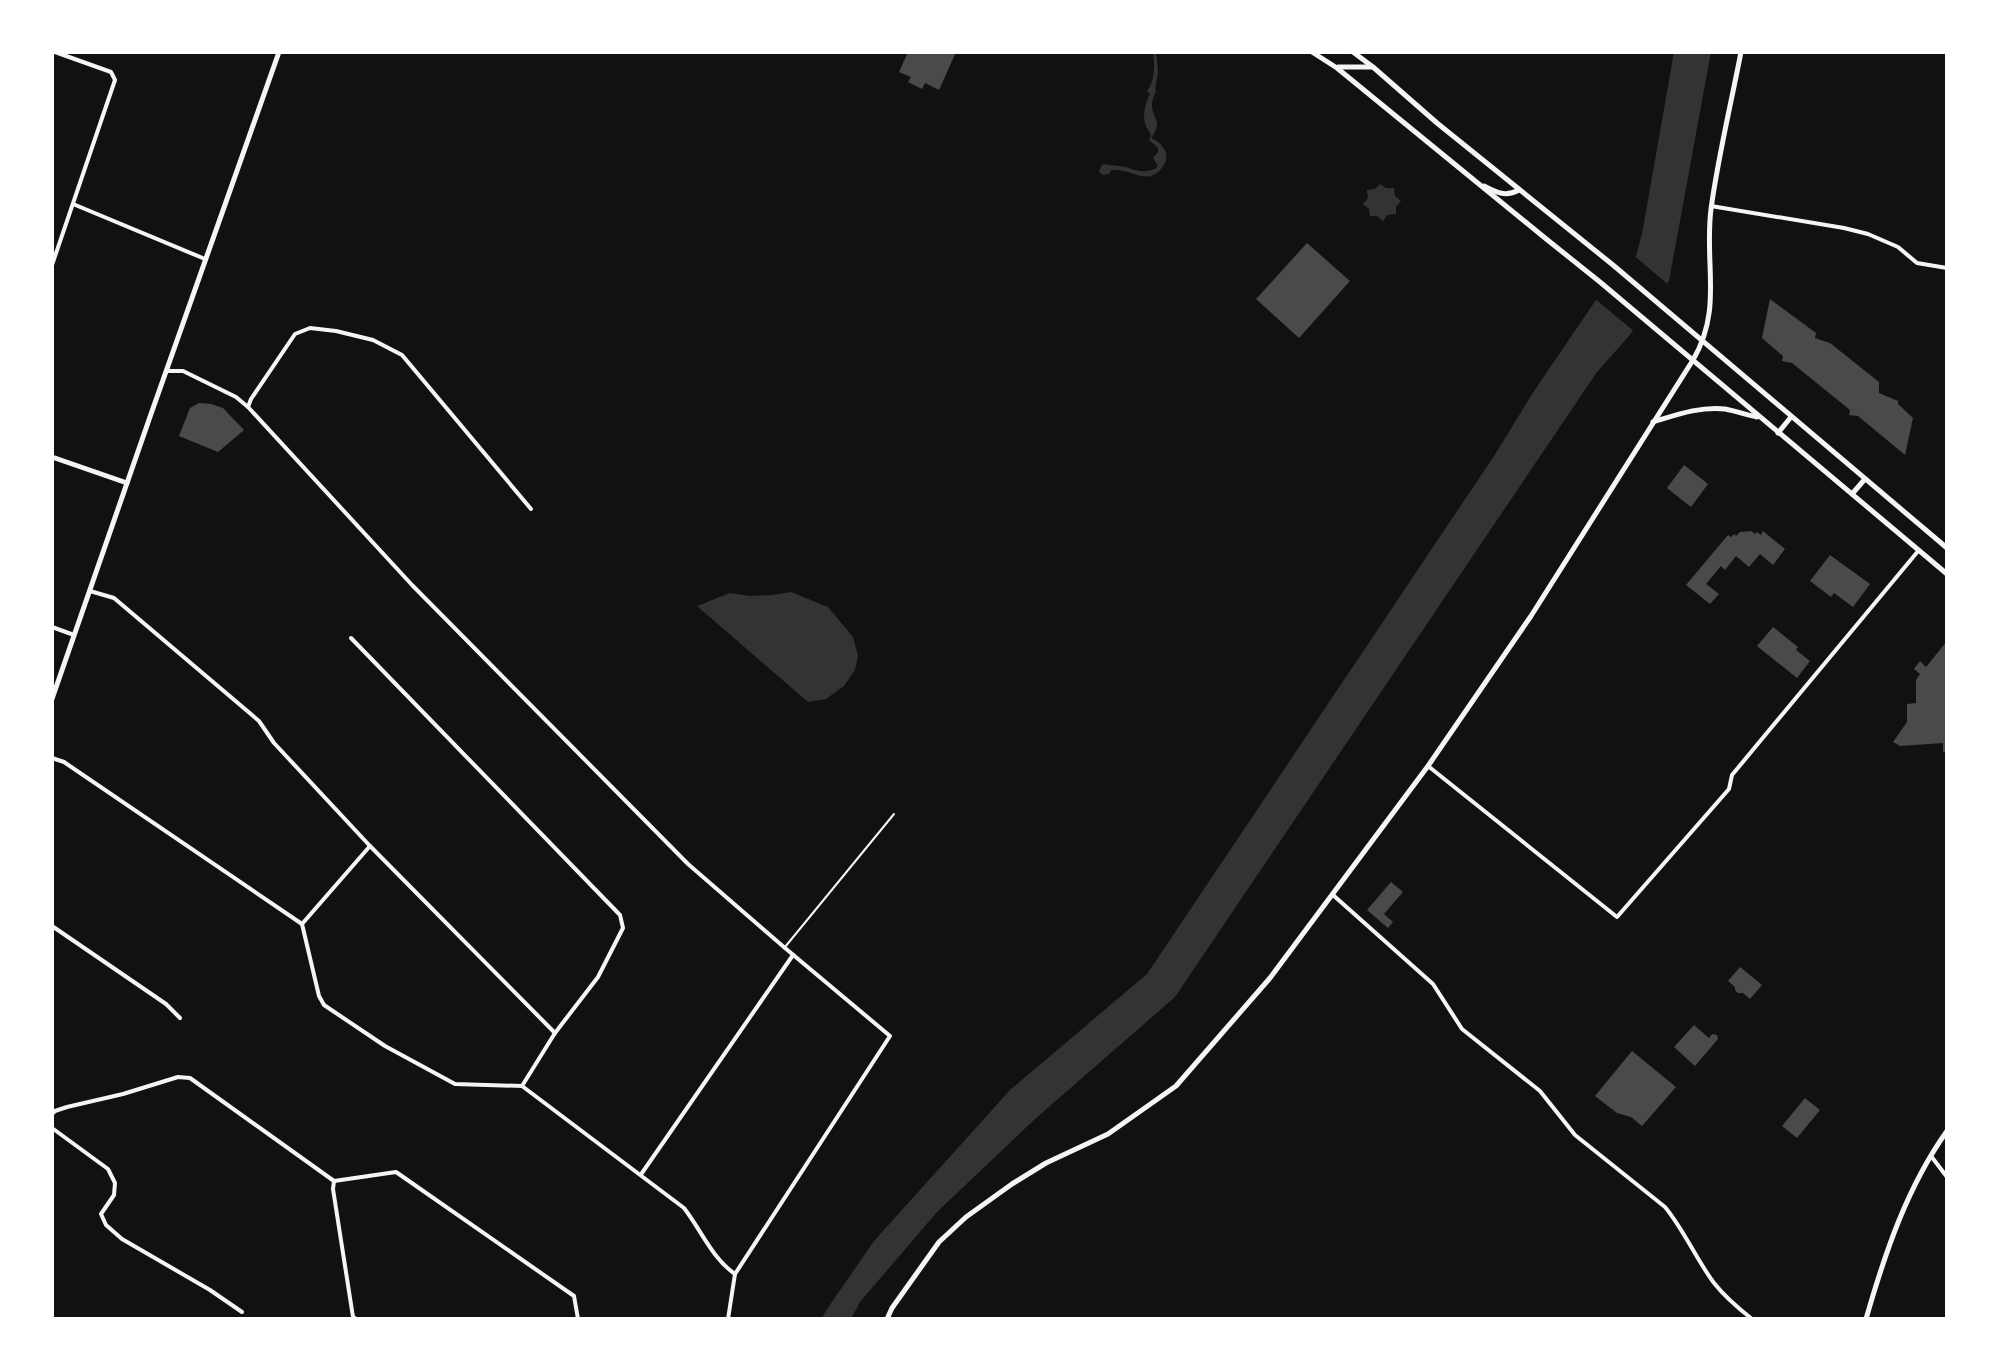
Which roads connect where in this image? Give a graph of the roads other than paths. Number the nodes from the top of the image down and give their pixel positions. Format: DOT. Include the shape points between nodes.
graph roads {
  1 [pos="55,52"];
  2 [pos="279,52"];
  3 [pos="1312,52"];
  4 [pos="1353,52"];
  5 [pos="1741,52"];
  6 [pos="1373,67"];
  7 [pos="1337,68"];
  8 [pos="1473,180"];
  9 [pos="1519,190"];
  10 [pos="73,204"];
  11 [pos="1711,206"];
  12 [pos="205,259"];
  13 [pos="52,265"];
  14 [pos="1947,268"];
  15 [pos="1703,343"];
  16 [pos="1693,360"];
  17 [pos="166,371"];
  18 [pos="248,407"];
  19 [pos="1791,417"];
  20 [pos="1760,418"];
  21 [pos="1653,422"];
  22 [pos="1778,433"];
  23 [pos="52,457"];
  24 [pos="1865,479"];
  25 [pos="127,483"];
  26 [pos="1852,494"];
  27 [pos="531,509"];
  28 [pos="1947,548"];
  29 [pos="1919,550"];
  30 [pos="1947,574"];
  31 [pos="90,591"];
  32 [pos="52,627"];
  33 [pos="74,635"];
  34 [pos="351,638"];
  35 [pos="52,699"];
  36 [pos="52,758"];
  37 [pos="1428,766"];
  38 [pos="894,814"];
  39 [pos="370,846"];
  40 [pos="1333,894"];
  41 [pos="302,924"];
  42 [pos="52,926"];
  43 [pos="785,948"];
  44 [pos="793,955"];
  45 [pos="180,1018"];
  46 [pos="555,1033"];
  47 [pos="522,1086"];
  48 [pos="52,1114"];
  49 [pos="52,1128"];
  50 [pos="1947,1131"];
  51 [pos="1931,1156"];
  52 [pos="641,1174"];
  53 [pos="1947,1177"];
  54 [pos="334,1181"];
  55 [pos="735,1274"];
  56 [pos="242,1312"];
  57 [pos="356,1319"];
  58 [pos="578,1319"];
  59 [pos="728,1319"];
  60 [pos="887,1319"];
  61 [pos="1752,1319"];
  62 [pos="1866,1319"];
  1 -- 10 [label="street" via="111,72 115,80"];
  2 -- 12 [label="main road"];
  3 -- 7 [label="main road"];
  4 -- 6 [label="main road"];
  5 -- 11 [label="main road"];
  6 -- 7 [label="main road"];
  6 -- 9 [label="main road"];
  7 -- 8 [label="main road"];
  8 -- 9 [label="main road" via="1496,192"];
  8 -- 16 [label="main road"];
  9 -- 15 [label="main road"];
  10 -- 12 [label="street"];
  10 -- 13 [label="street"];
  11 -- 14 [label="street" via="1868,234 1898,247 1917,263"];
  11 -- 15 [label="main road" via="1711,301"];
  12 -- 17 [label="main road"];
  15 -- 16 [label="main road"];
  15 -- 19 [label="main road"];
  16 -- 20 [label="main road"];
  16 -- 21 [label="main road"];
  17 -- 18 [label="street" via="183,371"];
  17 -- 25 [label="main road"];
  18 -- 27 [label="street" via="295,334 310,328 373,340 402,355"];
  18 -- 43 [label="street" via="509,685 688,864"];
  19 -- 22 [label="main road"];
  19 -- 24 [label="main road"];
  20 -- 21 [label="main road" via="1710,408"];
  20 -- 22 [label="main road"];
  21 -- 37 [label="main road" via="1546,593"];
  22 -- 26 [label="main road"];
  23 -- 25 [label="main road"];
  24 -- 26 [label="main road"];
  24 -- 28 [label="main road"];
  25 -- 31 [label="main road"];
  26 -- 29 [label="main road"];
  29 -- 30 [label="main road"];
  29 -- 37 [label="street" via="1732,775 1729,789 1617,917"];
  31 -- 33 [label="main road"];
  31 -- 39 [label="street" via="114,598 259,721"];
  32 -- 33 [label="street"];
  33 -- 35 [label="main road"];
  34 -- 46 [label="street" via="620,915 623,928 598,977"];
  36 -- 41 [label="street"];
  37 -- 40 [label="main road"];
  38 -- 43 [label="lane"];
  39 -- 41 [label="street"];
  39 -- 46 [label="street"];
  40 -- 60 [label="main road" via="1270,978 1176,1086 1108,1134 1046,1163 966,1217 936,1246"];
  40 -- 61 [label="street" via="1433,984 1462,1029 1540,1091 1575,1135 1665,1207 1715,1285"];
  41 -- 47 [label="street" via="324,1005 455,1084"];
  42 -- 45 [label="street"];
  43 -- 44 [label="street"];
  44 -- 52 [label="street"];
  44 -- 55 [label="street" via="890,1036"];
  46 -- 47 [label="street"];
  47 -- 52 [label="street"];
  48 -- 54 [label="street" via="183,1076"];
  49 -- 56 [label="street" via="108,1169 115,1183 114,1195 101,1214 106,1225"];
  50 -- 51 [label="main road"];
  51 -- 53 [label="street"];
  51 -- 62 [label="main road" via="1890,1242"];
  52 -- 55 [label="street" via="684,1208 715,1255"];
  54 -- 57 [label="street"];
  54 -- 58 [label="street" via="396,1172 574,1296"];
  55 -- 59 [label="street"];
}
